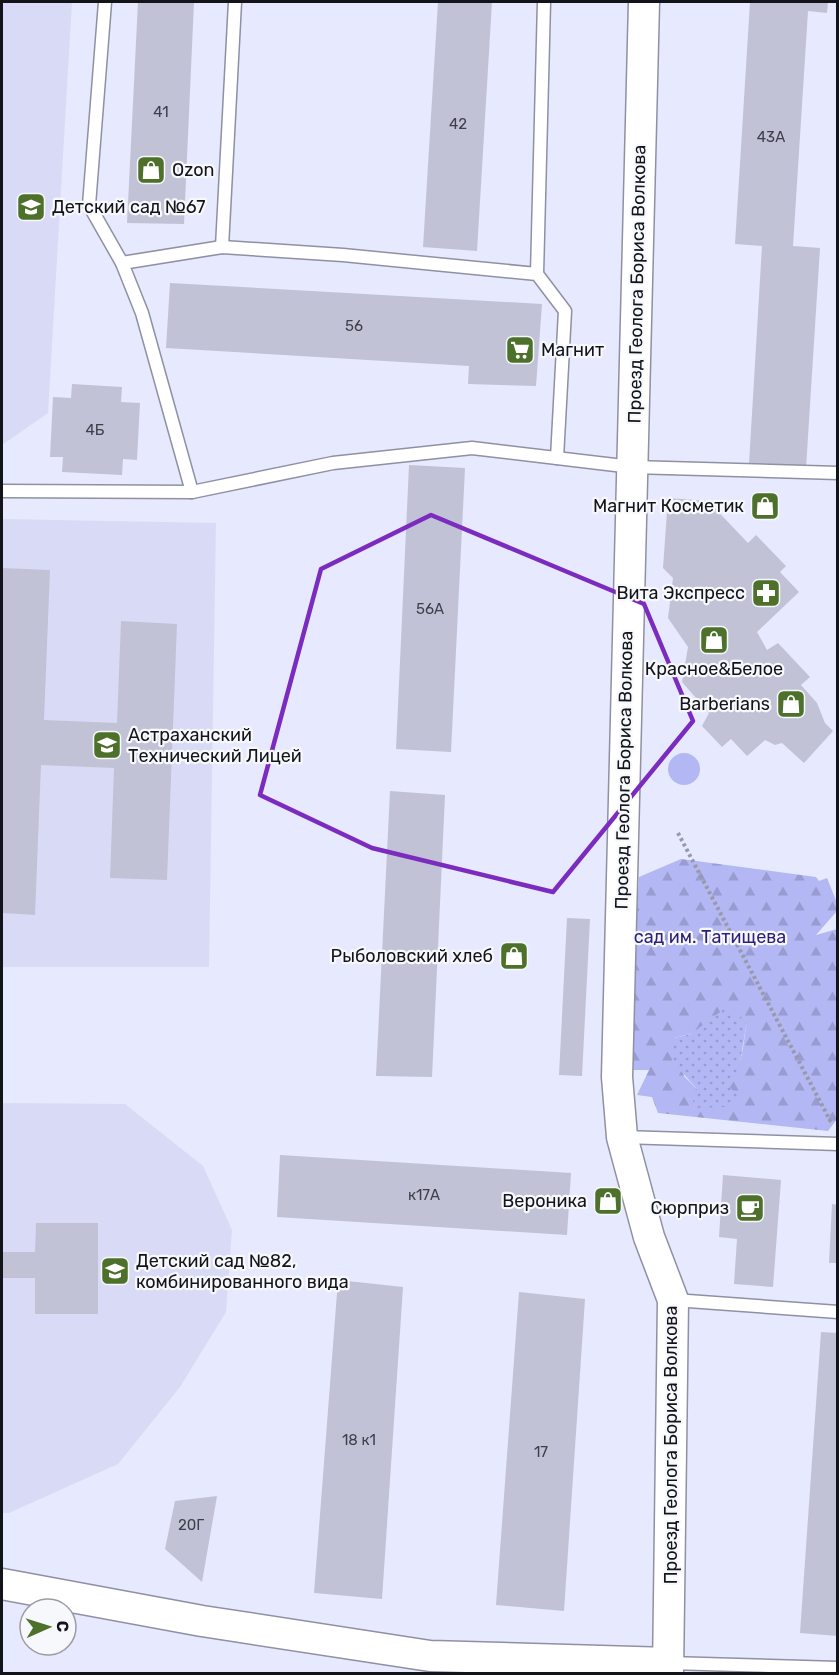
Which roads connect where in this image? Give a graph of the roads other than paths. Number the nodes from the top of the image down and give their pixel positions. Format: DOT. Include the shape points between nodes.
graph roads {
  1 [pos="105,2"];
  2 [pos="235,2"];
  3 [pos="544,2"];
  4 [pos="644,2"];
  5 [pos="222,247"];
  6 [pos="122,263"];
  7 [pos="537,274"];
  8 [pos="557,458"];
  9 [pos="632,467"];
  10 [pos="837,473"];
  11 [pos="2,491"];
  12 [pos="192,492"];
  13 [pos="622,1137"];
  14 [pos="837,1144"];
  15 [pos="673,1300"];
  16 [pos="837,1311"];
  17 [pos="2,1584"];
  18 [pos="668,1668"];
  19 [pos="837,1668"];
  20 [pos="743,1669"];
  1 -- 6 [label="lane" via="89,205"];
  2 -- 5 [label="lane"];
  3 -- 7 [label="lane"];
  4 -- 9 [label="street, Проезд Геолога Бориса Волкова"];
  5 -- 6 [label="lane"];
  5 -- 7 [label="lane"];
  6 -- 12 [label="lane" via="141,314"];
  7 -- 8 [label="lane" via="565,311"];
  8 -- 9 [label="lane"];
  8 -- 12 [label="lane" via="472,448 333,463"];
  9 -- 10 [label="lane"];
  9 -- 13 [label="street, Проезд Геолога Бориса Волкова" via="617,1077"];
  11 -- 12 [label="lane"];
  13 -- 14 [label="lane"];
  13 -- 15 [label="street, Проезд Геолога Бориса Волкова" via="649,1237"];
  15 -- 16 [label="lane"];
  15 -- 18 [label="street, Проезд Геолога Бориса Волкова"];
  17 -- 18 [label="street" via="202,1621 430,1656"];
  18 -- 20 [label="lane"];
  19 -- 20 [label="lane"];
}
